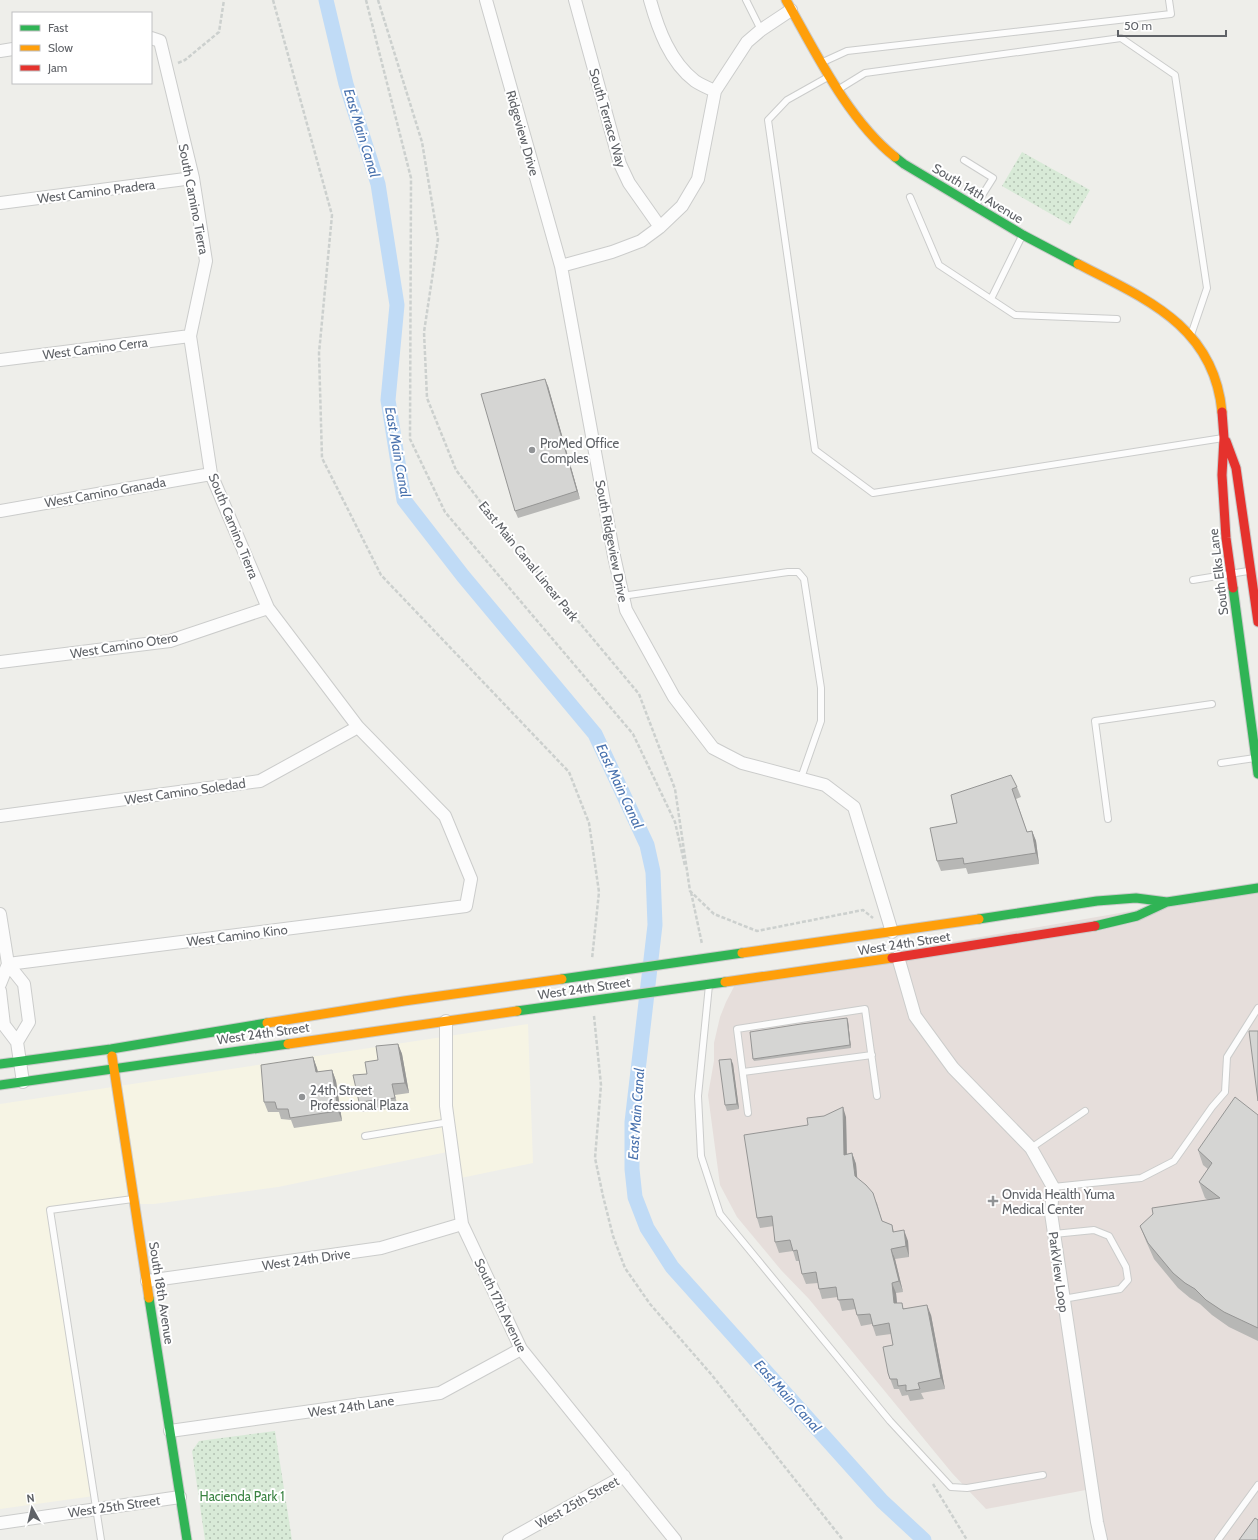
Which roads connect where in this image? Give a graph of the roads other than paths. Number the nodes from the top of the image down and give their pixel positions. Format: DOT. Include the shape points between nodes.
graph roads {
  1 [pos="486,0"];
  2 [pos="575,0"];
  3 [pos="650,0"];
  4 [pos="746,0"];
  5 [pos="1169,0"];
  6 [pos="788,5"];
  7 [pos="760,30"];
  8 [pos="152,38"];
  9 [pos="12,49"];
  10 [pos="0,51"];
  11 [pos="822,62"];
  12 [pos="830,76"];
  13 [pos="838,90"];
  14 [pos="715,91"];
  15 [pos="964,160"];
  16 [pos="193,178"];
  17 [pos="910,197"];
  18 [pos="0,203"];
  19 [pos="975,207"];
  20 [pos="660,227"];
  21 [pos="1023,235"];
  22 [pos="561,266"];
  23 [pos="991,299"];
  24 [pos="1117,319"];
  25 [pos="1191,335"];
  26 [pos="190,336"];
  27 [pos="1205,356"];
  28 [pos="0,360"];
  29 [pos="1224,438"];
  30 [pos="211,474"];
  31 [pos="0,511"];
  32 [pos="1251,570"];
  33 [pos="1230,574"];
  34 [pos="1193,580"];
  35 [pos="622,596"];
  36 [pos="268,608"];
  37 [pos="1258,622"];
  38 [pos="0,662"];
  39 [pos="1212,704"];
  40 [pos="358,727"];
  41 [pos="1257,757"];
  42 [pos="1221,763"];
  43 [pos="1258,774"];
  44 [pos="801,778"];
  45 [pos="0,816"];
  46 [pos="1108,819"];
  47 [pos="1258,888"];
  48 [pos="1167,902"];
  49 [pos="466,906"];
  50 [pos="0,914"];
  51 [pos="893,935"];
  52 [pos="897,954"];
  53 [pos="8,964"];
  54 [pos="550,981"];
  55 [pos="710,983"];
  56 [pos="0,984"];
  57 [pos="0,991"];
  58 [pos="528,993"];
  59 [pos="1258,1008"];
  60 [pos="450,1009"];
  61 [pos="446,1021"];
  62 [pos="2,1025"];
  63 [pos="17,1042"];
  64 [pos="111,1049"];
  65 [pos="872,1055"];
  66 [pos="20,1061"];
  67 [pos="0,1064"];
  68 [pos="114,1068"];
  69 [pos="743,1072"];
  70 [pos="23,1082"];
  71 [pos="0,1085"];
  72 [pos="877,1096"];
  73 [pos="1085,1111"];
  74 [pos="748,1113"];
  75 [pos="449,1122"];
  76 [pos="365,1136"];
  77 [pos="1032,1148"];
  78 [pos="1054,1187"];
  79 [pos="134,1199"];
  80 [pos="462,1224"];
  81 [pos="1054,1234"];
  82 [pos="147,1281"];
  83 [pos="1063,1299"];
  84 [pos="521,1349"];
  85 [pos="170,1431"];
  86 [pos="1042,1475"];
  87 [pos="624,1476"];
  88 [pos="1258,1485"];
  89 [pos="180,1497"];
  90 [pos="96,1508"];
  91 [pos="0,1523"];
  92 [pos="101,1540"];
  93 [pos="187,1540"];
  94 [pos="510,1540"];
  95 [pos="675,1540"];
  96 [pos="1101,1540"];
  97 [pos="1218,1540"];
  1 -- 22 [label="street, Ridgeview Drive"];
  2 -- 20 [label="street, South Terrace Way" via="620,164 629,183"];
  3 -- 14 [label="street" via="658,26 680,67 696,81"];
  4 -- 7 [label="lane"];
  5 -- 11 [label="lane" via="1171,14 847,51"];
  6 -- 7 [label="street"];
  6 -- 11 [label="main road, South 14th Avenue"];
  7 -- 14 [label="street" via="748,42"];
  8 -- 16 [label="street, South Camino Tierra" via="160,41"];
  9 -- 10 [label="street"];
  11 -- 12 [label="main road, South 14th Avenue"];
  12 -- 13 [label="main road, South 14th Avenue"];
  12 -- 29 [label="lane" via="786,100 768,120 815,450 873,493"];
  13 -- 19 [label="main road, South 14th Avenue" via="858,120 887,151"];
  13 -- 25 [label="lane" via="865,73 1121,38 1175,75 1207,288"];
  14 -- 20 [label="street" via="698,179 682,206"];
  15 -- 19 [label="lane" via="993,178"];
  16 -- 18 [label="street, West Camino Pradera"];
  16 -- 26 [label="street, South Camino Tierra" via="206,261"];
  17 -- 23 [label="lane" via="938,265"];
  19 -- 21 [label="main road, South 14th Avenue"];
  20 -- 22 [label="street" via="641,241"];
  21 -- 23 [label="lane"];
  21 -- 25 [label="main road, South 14th Avenue" via="1144,298 1169,315"];
  22 -- 35 [label="street, South Ridgeview Drive"];
  23 -- 24 [label="lane" via="1015,314"];
  25 -- 27 [label="main road, South 14th Avenue"];
  26 -- 28 [label="street, West Camino Cerra"];
  26 -- 30 [label="street, South Camino Tierra"];
  27 -- 29 [label="main road, South Elks Lane" via="1220,393"];
  29 -- 32 [label="main road, South Elks Lane" via="1236,468"];
  29 -- 33 [label="main road, South Elks Lane" via="1222,475"];
  30 -- 31 [label="street, West Camino Granada"];
  30 -- 36 [label="street, South Camino Tierra"];
  32 -- 33 [label="lane"];
  32 -- 37 [label="main road, South Elks Lane"];
  33 -- 34 [label="lane"];
  33 -- 41 [label="main road, South Elks Lane"];
  35 -- 44 [label="street, South Ridgeview Drive" via="626,610 674,697 713,748 742,763"];
  35 -- 44 [label="lane" via="798,572 804,579 821,688 821,721"];
  36 -- 38 [label="street, West Camino Otero" via="170,641"];
  36 -- 40 [label="street, South Camino Tierra"];
  39 -- 46 [label="lane" via="1095,721"];
  40 -- 45 [label="street, West Camino Soledad" via="260,781"];
  40 -- 49 [label="street, South Camino Tierra" via="445,816 471,879"];
  41 -- 42 [label="lane"];
  41 -- 43 [label="main road, South Elks Lane"];
  44 -- 51 [label="street, South Ridgeview Drive" via="825,785 854,806"];
  47 -- 48 [label="main road, West 24th Street"];
  48 -- 51 [label="main road, West 24th Street" via="1136,898 1097,901"];
  48 -- 52 [label="main road, West 24th Street" via="1137,916 1102,925"];
  49 -- 53 [label="street, West Camino Kino"];
  50 -- 53 [label="street"];
  51 -- 54 [label="main road, West 24th Street" via="706,958"];
  52 -- 55 [label="main road, West 24th Street"];
  52 -- 77 [label="street" via="915,1016 953,1068"];
  53 -- 56 [label="street"];
  53 -- 63 [label="street" via="24,984 29,1022"];
  54 -- 58 [label="main road"];
  54 -- 64 [label="main road, West 24th Street" via="404,1001"];
  55 -- 61 [label="main road, West 24th Street"];
  55 -- 86 [label="lane" via="698,1096 701,1156 720,1214 890,1421 951,1487 968,1488"];
  57 -- 62 [label="street"];
  59 -- 78 [label="lane" via="1226,1058 1225,1092 1174,1161 1140,1178"];
  60 -- 61 [label="main road"];
  61 -- 68 [label="main road, West 24th Street"];
  61 -- 75 [label="street, South 17th Avenue" via="446,1106"];
  62 -- 63 [label="street"];
  63 -- 66 [label="street"];
  64 -- 66 [label="main road, West 24th Street"];
  64 -- 68 [label="main road, South 18th Avenue"];
  65 -- 69 [label="lane"];
  65 -- 69 [label="lane" via="865,1009 736,1028"];
  65 -- 72 [label="lane"];
  66 -- 67 [label="main road, West 24th Street"];
  66 -- 70 [label="street"];
  68 -- 70 [label="main road, West 24th Street"];
  68 -- 79 [label="main road, South 18th Avenue"];
  69 -- 74 [label="lane"];
  70 -- 71 [label="main road, West 24th Street"];
  73 -- 77 [label="lane"];
  75 -- 76 [label="lane"];
  75 -- 80 [label="street, South 17th Avenue"];
  77 -- 78 [label="street"];
  78 -- 81 [label="street, ParkView Loop" via="1051,1213"];
  79 -- 82 [label="main road, South 18th Avenue"];
  79 -- 90 [label="lane" via="50,1210"];
  80 -- 82 [label="street, West 24th Drive" via="381,1248"];
  80 -- 84 [label="street, South 17th Avenue"];
  81 -- 83 [label="street, ParkView Loop"];
  81 -- 83 [label="lane" via="1094,1230 1109,1236 1126,1266 1128,1280 1120,1290"];
  82 -- 85 [label="main road, South 18th Avenue"];
  83 -- 96 [label="street, ParkView Loop"];
  84 -- 85 [label="street, West 24th Lane" via="440,1393"];
  84 -- 87 [label="street, South 17th Avenue"];
  85 -- 89 [label="main road, South 18th Avenue"];
  87 -- 94 [label="street, West 25th Street"];
  87 -- 95 [label="street, South 17th Avenue"];
  88 -- 97 [label="lane"];
  89 -- 90 [label="street, West 25th Street"];
  89 -- 93 [label="main road, South 18th Avenue"];
  90 -- 91 [label="street, West 25th Street"];
  90 -- 92 [label="lane"];
}
